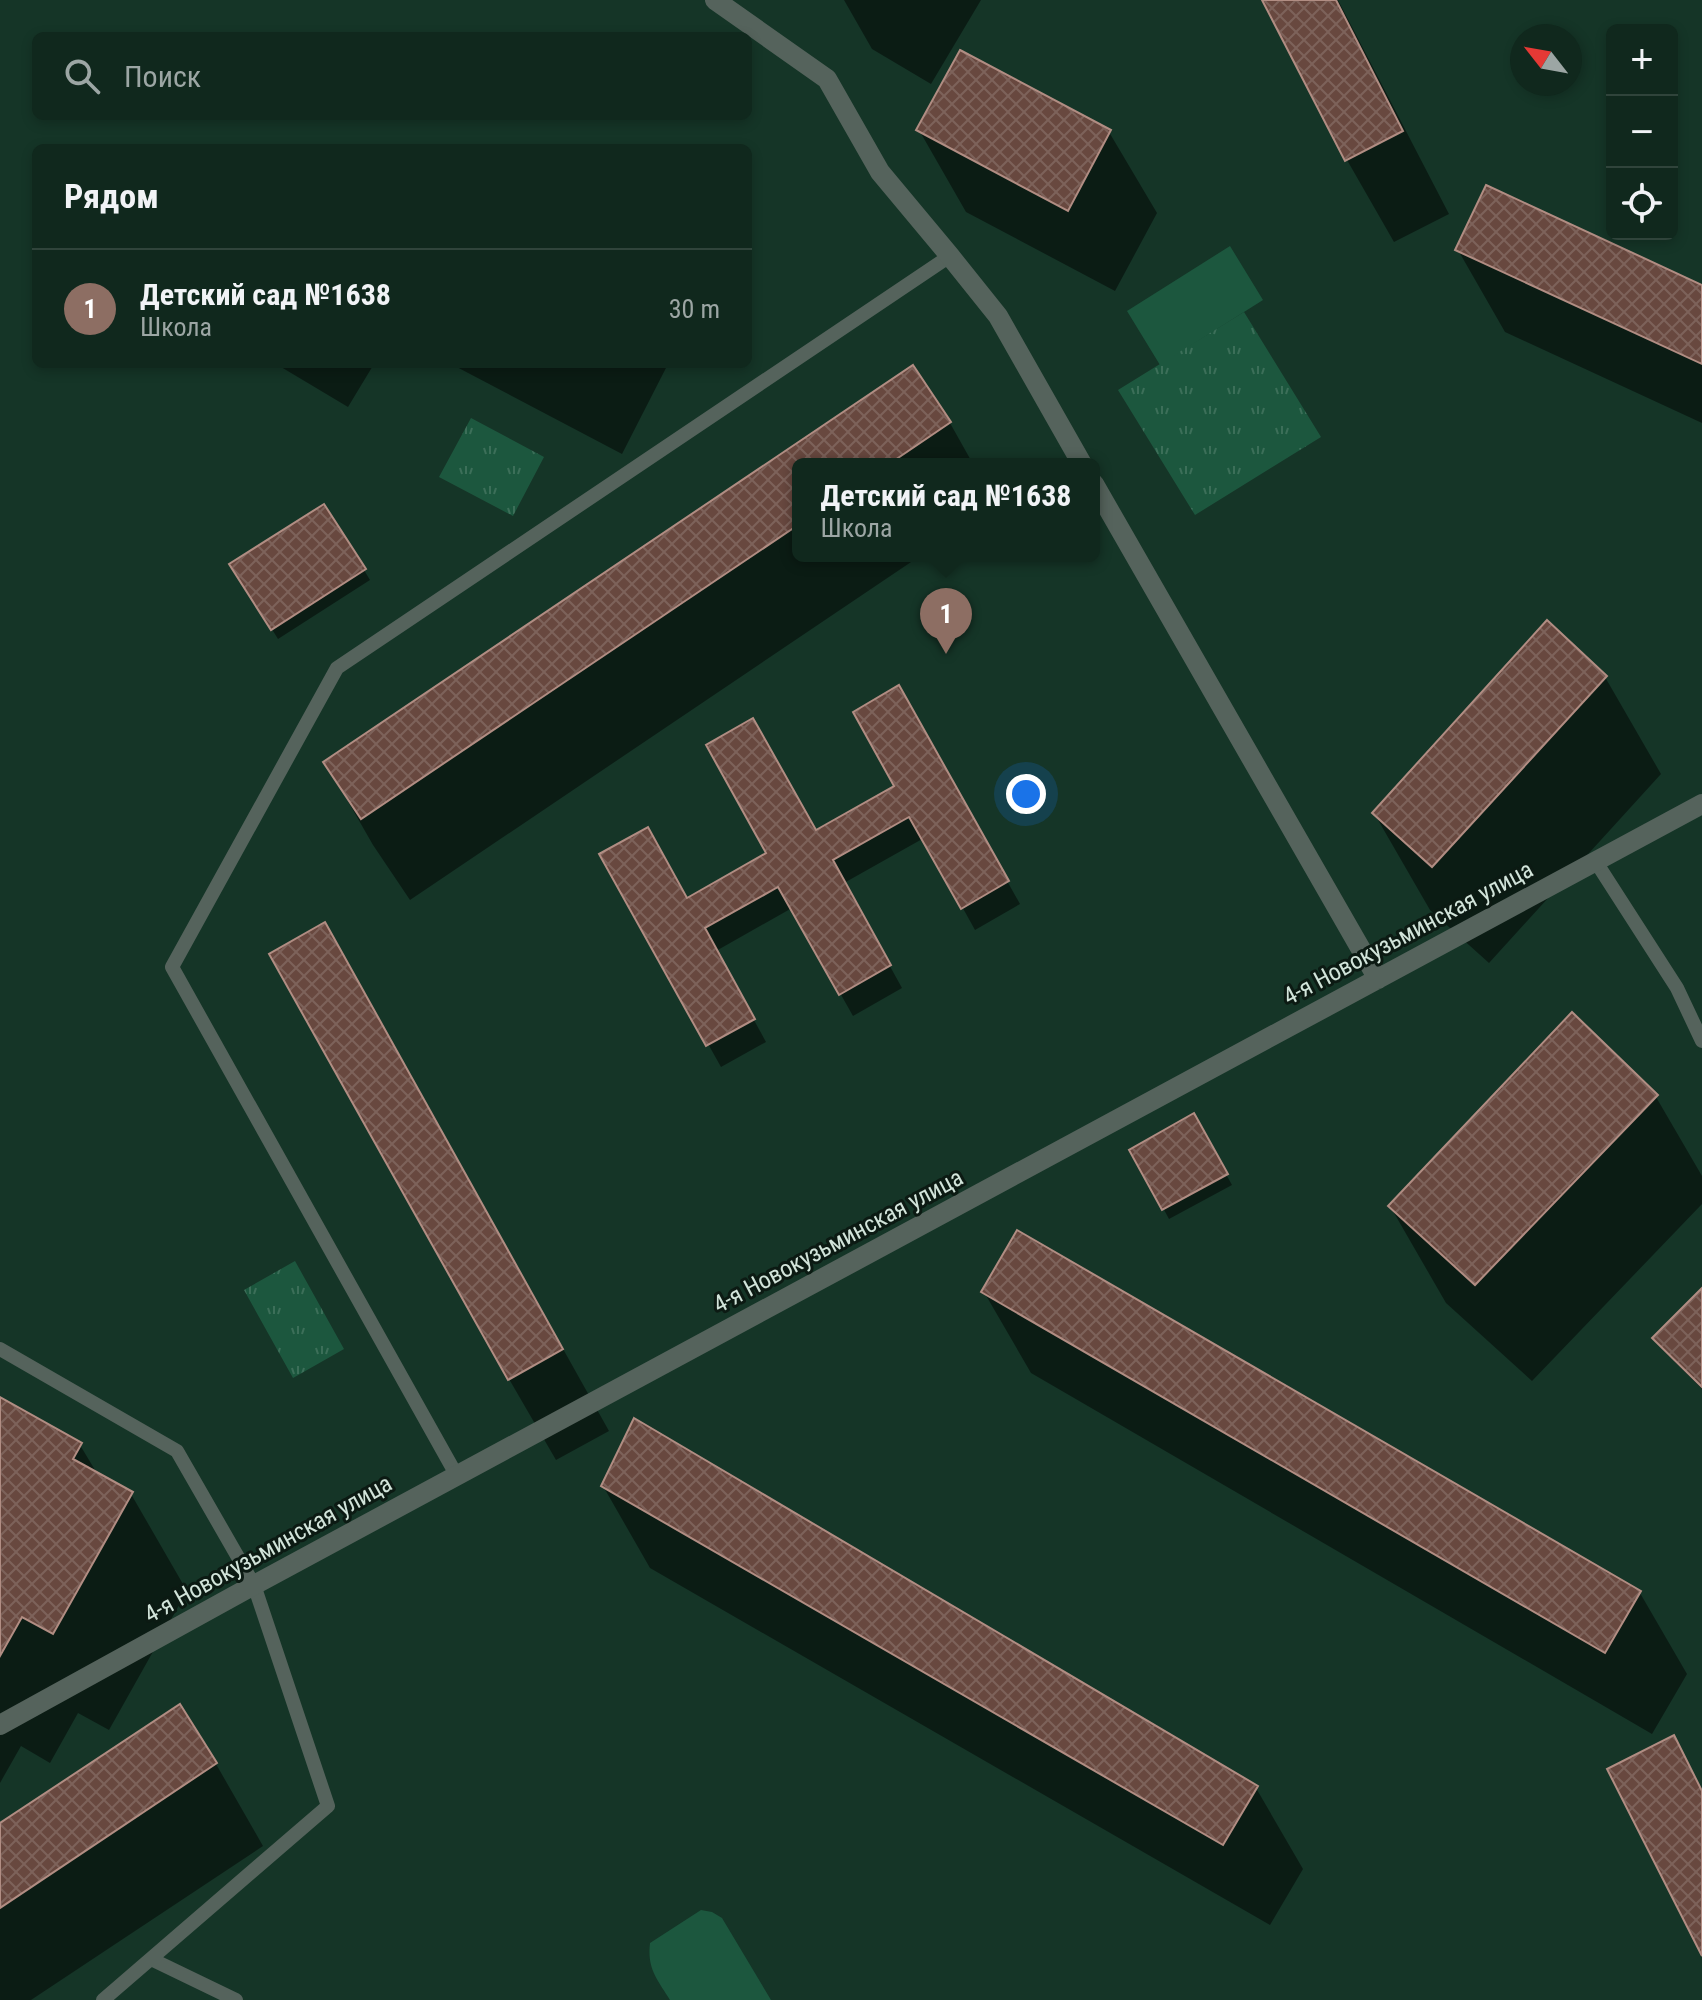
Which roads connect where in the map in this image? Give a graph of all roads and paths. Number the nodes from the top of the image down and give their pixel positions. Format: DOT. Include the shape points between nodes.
graph roads {
  1 [pos="715,0"];
  2 [pos="950,256"];
  3 [pos="1079,458"];
  4 [pos="1100,494"];
  5 [pos="1702,804"];
  6 [pos="1596,862"];
  7 [pos="1378,979"];
  8 [pos="1702,1041"];
  9 [pos="0,1349"];
  10 [pos="457,1476"];
  11 [pos="254,1585"];
  12 [pos="0,1725"];
  13 [pos="151,1959"];
  14 [pos="103,2000"];
  15 [pos="236,2000"];
  1 -- 2 [label="street" via="827,79 880,172"];
  2 -- 3 [label="street" via="998,316"];
  2 -- 10 [label="lane" via="337,668 172,967"];
  4 -- 7 [label="street"];
  5 -- 6 [label="street, 4-я Новокузьминская улица"];
  6 -- 7 [label="street, 4-я Новокузьминская улица"];
  6 -- 8 [label="lane" via="1677,988"];
  7 -- 10 [label="street, 4-я Новокузьминская улица"];
  9 -- 11 [label="lane" via="177,1451"];
  10 -- 11 [label="street, 4-я Новокузьминская улица"];
  11 -- 12 [label="street, 4-я Новокузьминская улица"];
  11 -- 13 [label="lane" via="328,1806"];
  13 -- 14 [label="lane"];
  13 -- 15 [label="lane"];
}
